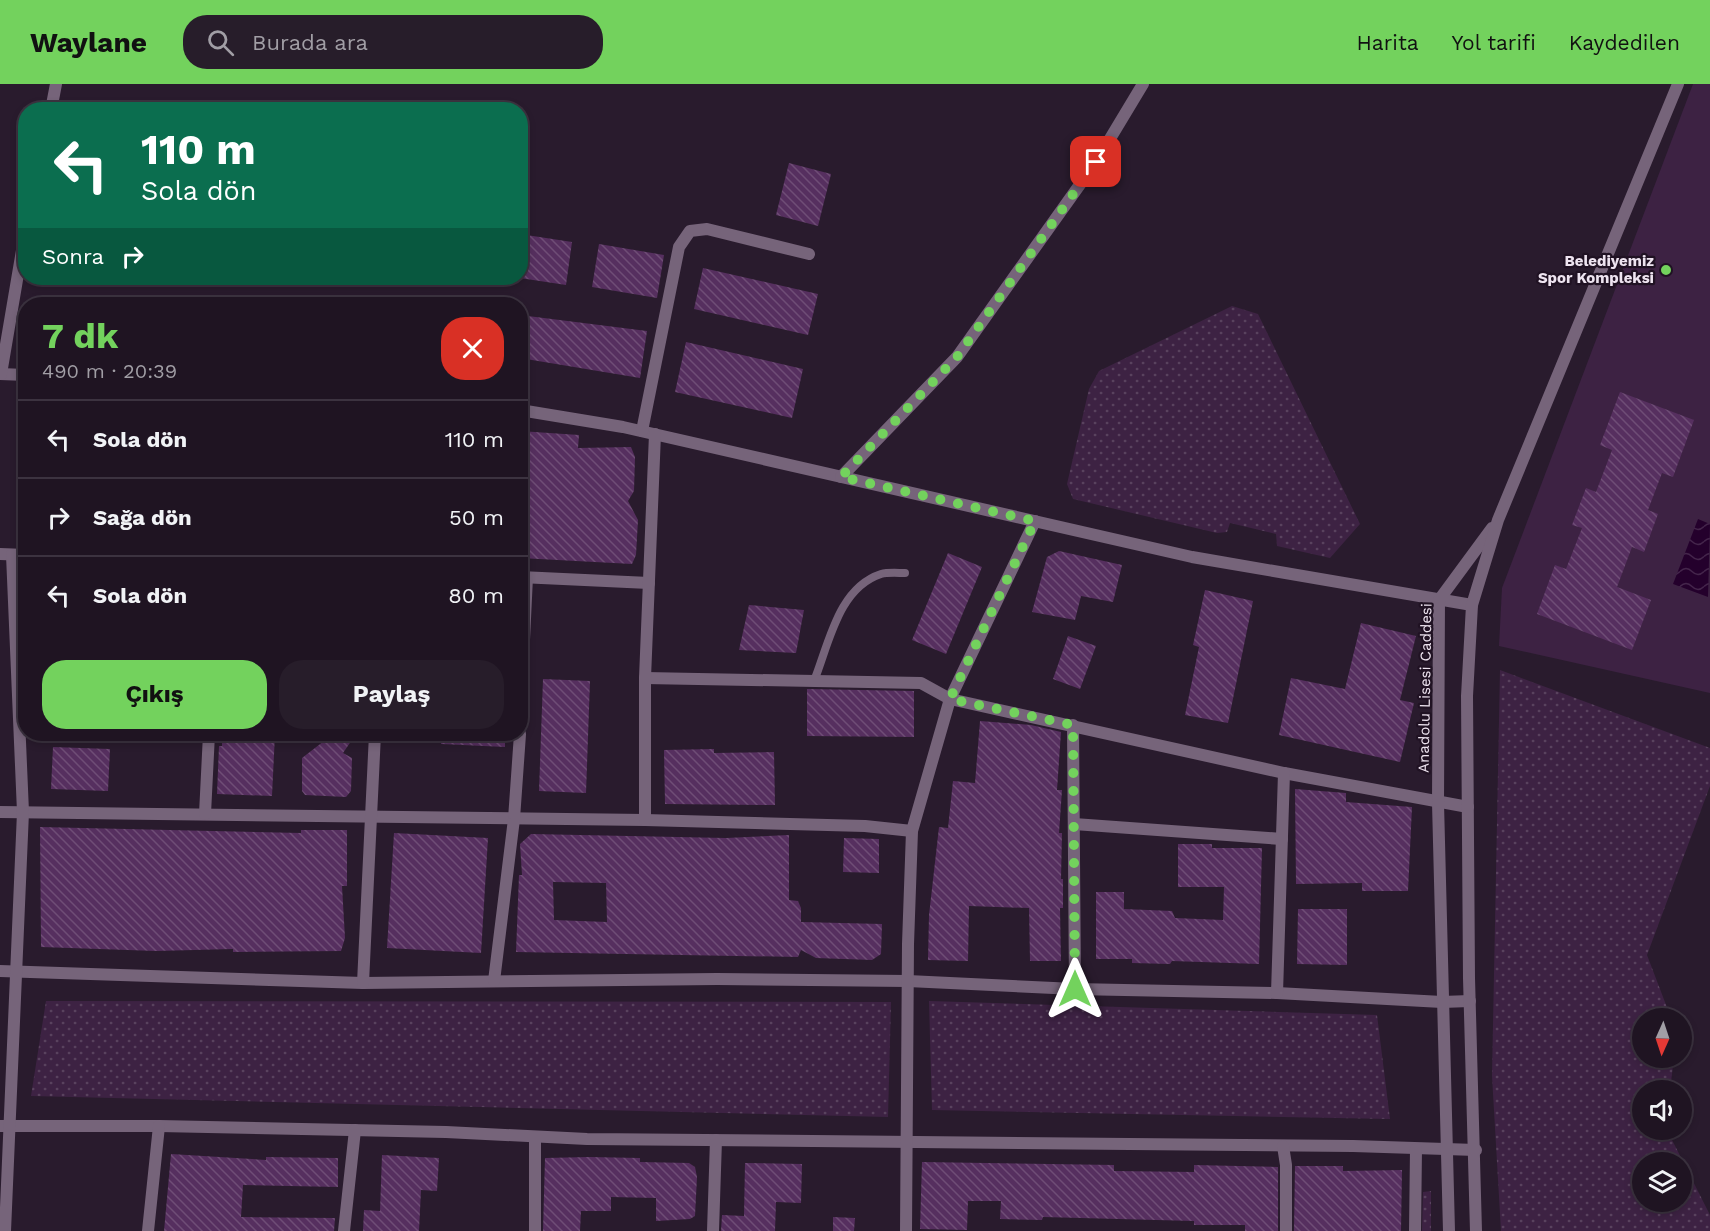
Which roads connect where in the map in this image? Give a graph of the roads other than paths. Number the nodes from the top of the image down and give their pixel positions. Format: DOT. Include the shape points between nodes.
graph roads {
  1 [pos="57,84"];
  2 [pos="1143,84"];
  3 [pos="1678,84"];
  4 [pos="53,102"];
  5 [pos="808,254"];
  6 [pos="18,272"];
  7 [pos="0,374"];
  8 [pos="18,375"];
  9 [pos="528,411"];
  10 [pos="642,431"];
  11 [pos="655,434"];
  12 [pos="841,477"];
  13 [pos="1498,520"];
  14 [pos="1035,521"];
  15 [pos="6,554"];
  16 [pos="905,573"];
  17 [pos="528,577"];
  18 [pos="649,583"];
  19 [pos="1439,600"];
  20 [pos="1472,605"];
  21 [pos="645,678"];
  22 [pos="814,681"];
  23 [pos="950,699"];
  24 [pos="1073,725"];
  25 [pos="18,736"];
  26 [pos="18,741"];
  27 [pos="209,741"];
  28 [pos="375,741"];
  29 [pos="520,741"];
  30 [pos="1284,773"];
  31 [pos="1438,803"];
  32 [pos="1468,807"];
  33 [pos="0,812"];
  34 [pos="23,812"];
  35 [pos="205,814"];
  36 [pos="370,815"];
  37 [pos="514,819"];
  38 [pos="645,820"];
  39 [pos="1074,824"];
  40 [pos="912,831"];
  41 [pos="1282,839"];
  42 [pos="0,971"];
  43 [pos="16,971"];
  44 [pos="494,981"];
  45 [pos="908,981"];
  46 [pos="363,983"];
  47 [pos="1075,989"];
  48 [pos="1277,993"];
  49 [pos="1470,1001"];
  50 [pos="1442,1002"];
  51 [pos="5,1126"];
  52 [pos="159,1126"];
  53 [pos="355,1130"];
  54 [pos="535,1137"];
  55 [pos="716,1140"];
  56 [pos="908,1142"];
  57 [pos="1283,1146"];
  58 [pos="1416,1149"];
  59 [pos="1445,1149"];
  60 [pos="1476,1150"];
  61 [pos="5,1231"];
  62 [pos="148,1231"];
  63 [pos="344,1231"];
  64 [pos="535,1231"];
  65 [pos="713,1231"];
  66 [pos="906,1231"];
  67 [pos="1286,1231"];
  68 [pos="1415,1231"];
  69 [pos="1449,1231"];
  70 [pos="1476,1231"];
  1 -- 4 [label="street"];
  2 -- 12 [label="street" via="1096,162 957,357"];
  3 -- 13 [label="street"];
  5 -- 10 [label="street" via="707,230 690,231 679,247"];
  6 -- 7 [label="street"];
  7 -- 8 [label="street"];
  9 -- 10 [label="street"];
  10 -- 11 [label="street"];
  11 -- 12 [label="street"];
  11 -- 18 [label="street"];
  12 -- 14 [label="street"];
  13 -- 19 [label="street, Anadolu Lisesi Caddesi"];
  13 -- 20 [label="street"];
  14 -- 19 [label="street" via="1192,557"];
  14 -- 23 [label="street"];
  15 -- 25 [label="street"];
  16 -- 22 [label="lane" via="882,574 857,588 836,622"];
  17 -- 18 [label="street"];
  18 -- 21 [label="street"];
  19 -- 20 [label="street"];
  19 -- 31 [label="street, Anadolu Lisesi Caddesi"];
  20 -- 32 [label="street" via="1467,696"];
  21 -- 22 [label="street"];
  21 -- 38 [label="street"];
  22 -- 23 [label="street" via="921,683"];
  23 -- 24 [label="street"];
  23 -- 40 [label="street"];
  24 -- 30 [label="street"];
  24 -- 39 [label="street"];
  26 -- 34 [label="street"];
  27 -- 35 [label="street"];
  28 -- 36 [label="street"];
  29 -- 37 [label="street"];
  30 -- 31 [label="street"];
  30 -- 41 [label="street"];
  31 -- 32 [label="street"];
  31 -- 50 [label="street, Anadolu Lisesi Caddesi"];
  32 -- 49 [label="street"];
  33 -- 34 [label="street"];
  34 -- 35 [label="street"];
  34 -- 43 [label="street"];
  35 -- 36 [label="street"];
  36 -- 37 [label="street"];
  36 -- 46 [label="street"];
  37 -- 38 [label="street"];
  37 -- 44 [label="street"];
  38 -- 40 [label="street" via="866,826"];
  39 -- 41 [label="street"];
  39 -- 47 [label="street"];
  40 -- 45 [label="street"];
  41 -- 48 [label="street"];
  42 -- 43 [label="street"];
  43 -- 46 [label="street"];
  43 -- 51 [label="street"];
  44 -- 45 [label="street"];
  44 -- 46 [label="street"];
  45 -- 47 [label="street"];
  45 -- 56 [label="street"];
  47 -- 48 [label="street"];
  48 -- 50 [label="street"];
  49 -- 50 [label="street"];
  49 -- 60 [label="street"];
  50 -- 59 [label="street, Anadolu Lisesi Caddesi"];
  51 -- 52 [label="street"];
  51 -- 61 [label="street"];
  52 -- 53 [label="street"];
  52 -- 62 [label="street"];
  53 -- 54 [label="street"];
  53 -- 63 [label="street"];
  54 -- 55 [label="street"];
  54 -- 64 [label="street"];
  55 -- 56 [label="street"];
  55 -- 65 [label="street"];
  56 -- 57 [label="street"];
  56 -- 66 [label="street"];
  57 -- 58 [label="street"];
  57 -- 67 [label="street" via="1287,1165"];
  58 -- 59 [label="street"];
  58 -- 68 [label="street"];
  59 -- 60 [label="street"];
  59 -- 69 [label="street, Anadolu Lisesi Caddesi"];
  60 -- 70 [label="street"];
}
